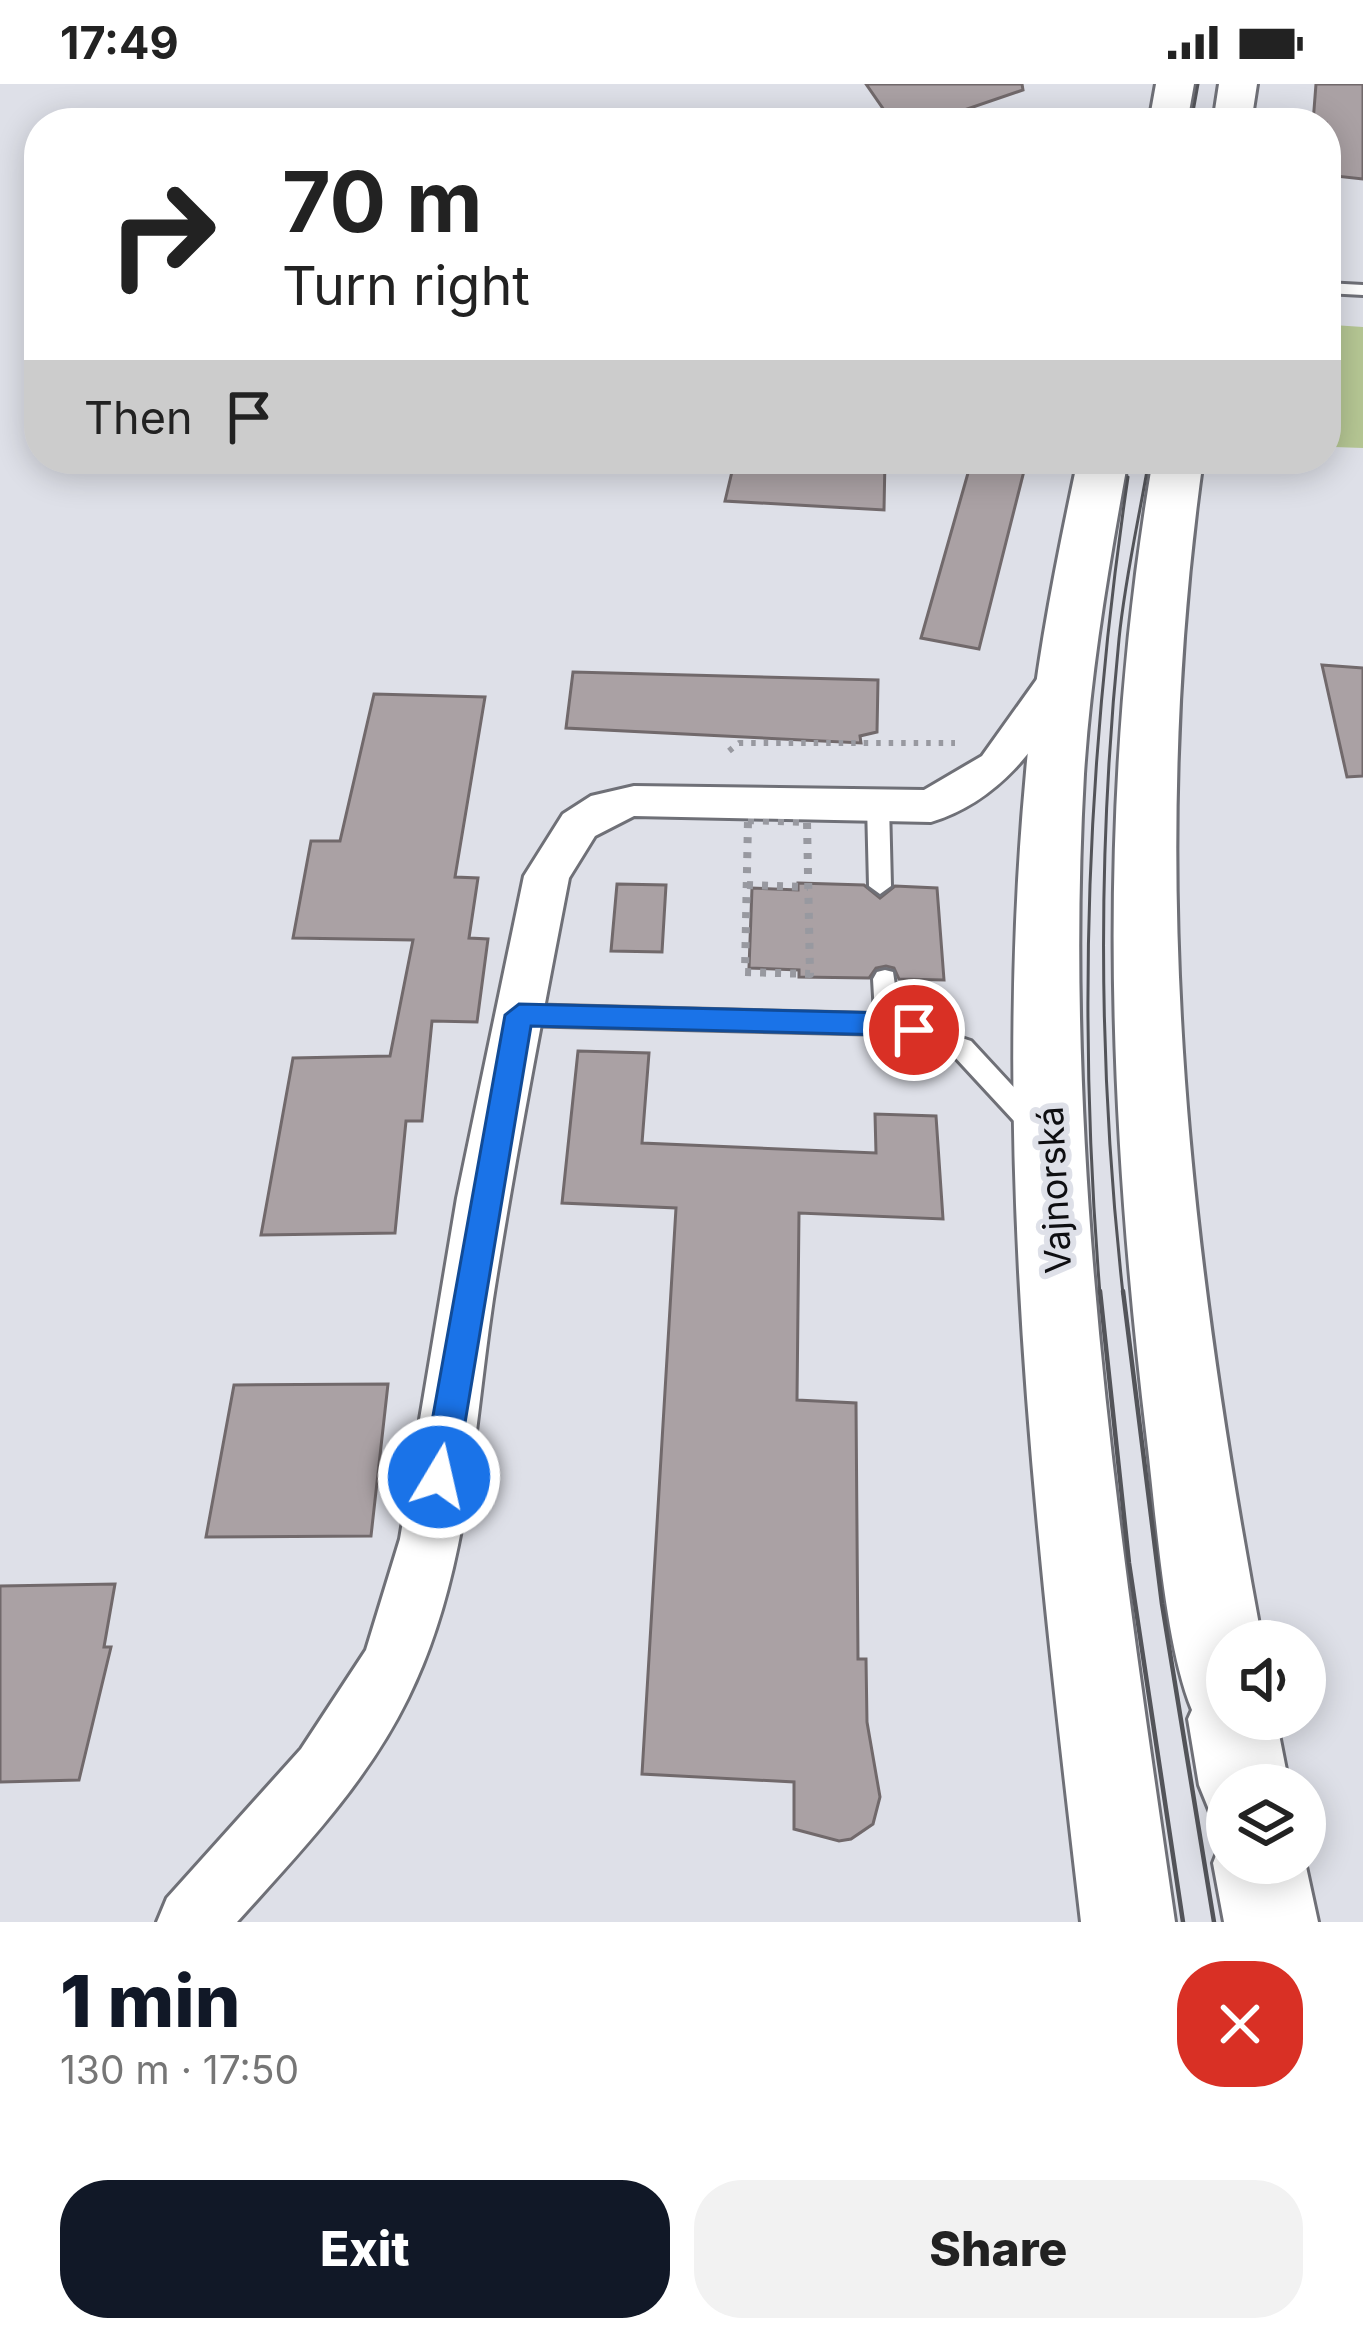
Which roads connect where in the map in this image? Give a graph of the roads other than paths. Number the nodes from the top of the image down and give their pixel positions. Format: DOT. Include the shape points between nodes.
graph roads {
  1 [pos="1099,474"];
  2 [pos="1176,474"];
  3 [pos="1066,667"];
  4 [pos="878,804"];
  5 [pos="880,886"];
  6 [pos="885,979"];
  7 [pos="888,1024"];
  8 [pos="517,1027"];
  9 [pos="1050,1143"];
  10 [pos="1217,1620"];
  11 [pos="1263,1884"];
  12 [pos="191,1922"];
  13 [pos="1128,1922"];
  14 [pos="1271,1922"];
  1 -- 3 [label="main road, Vajnorská"];
  2 -- 10 [label="main road" via="1144,766 1145,977 1170,1291"];
  3 -- 4 [label="street" via="998,767 979,781 931,806"];
  3 -- 9 [label="main road, Vajnorská" via="1048,901"];
  4 -- 5 [label="lane"];
  4 -- 8 [label="street" via="665,798 598,811 570,835 547,875"];
  6 -- 7 [label="lane"];
  7 -- 8 [label="lane"];
  7 -- 9 [label="lane" via="962,1048"];
  8 -- 12 [label="street" via="439,1477 388,1671 292,1809"];
  9 -- 13 [label="main road, Vajnorská" via="1074,1476"];
  11 -- 14 [label="main road"];
}
